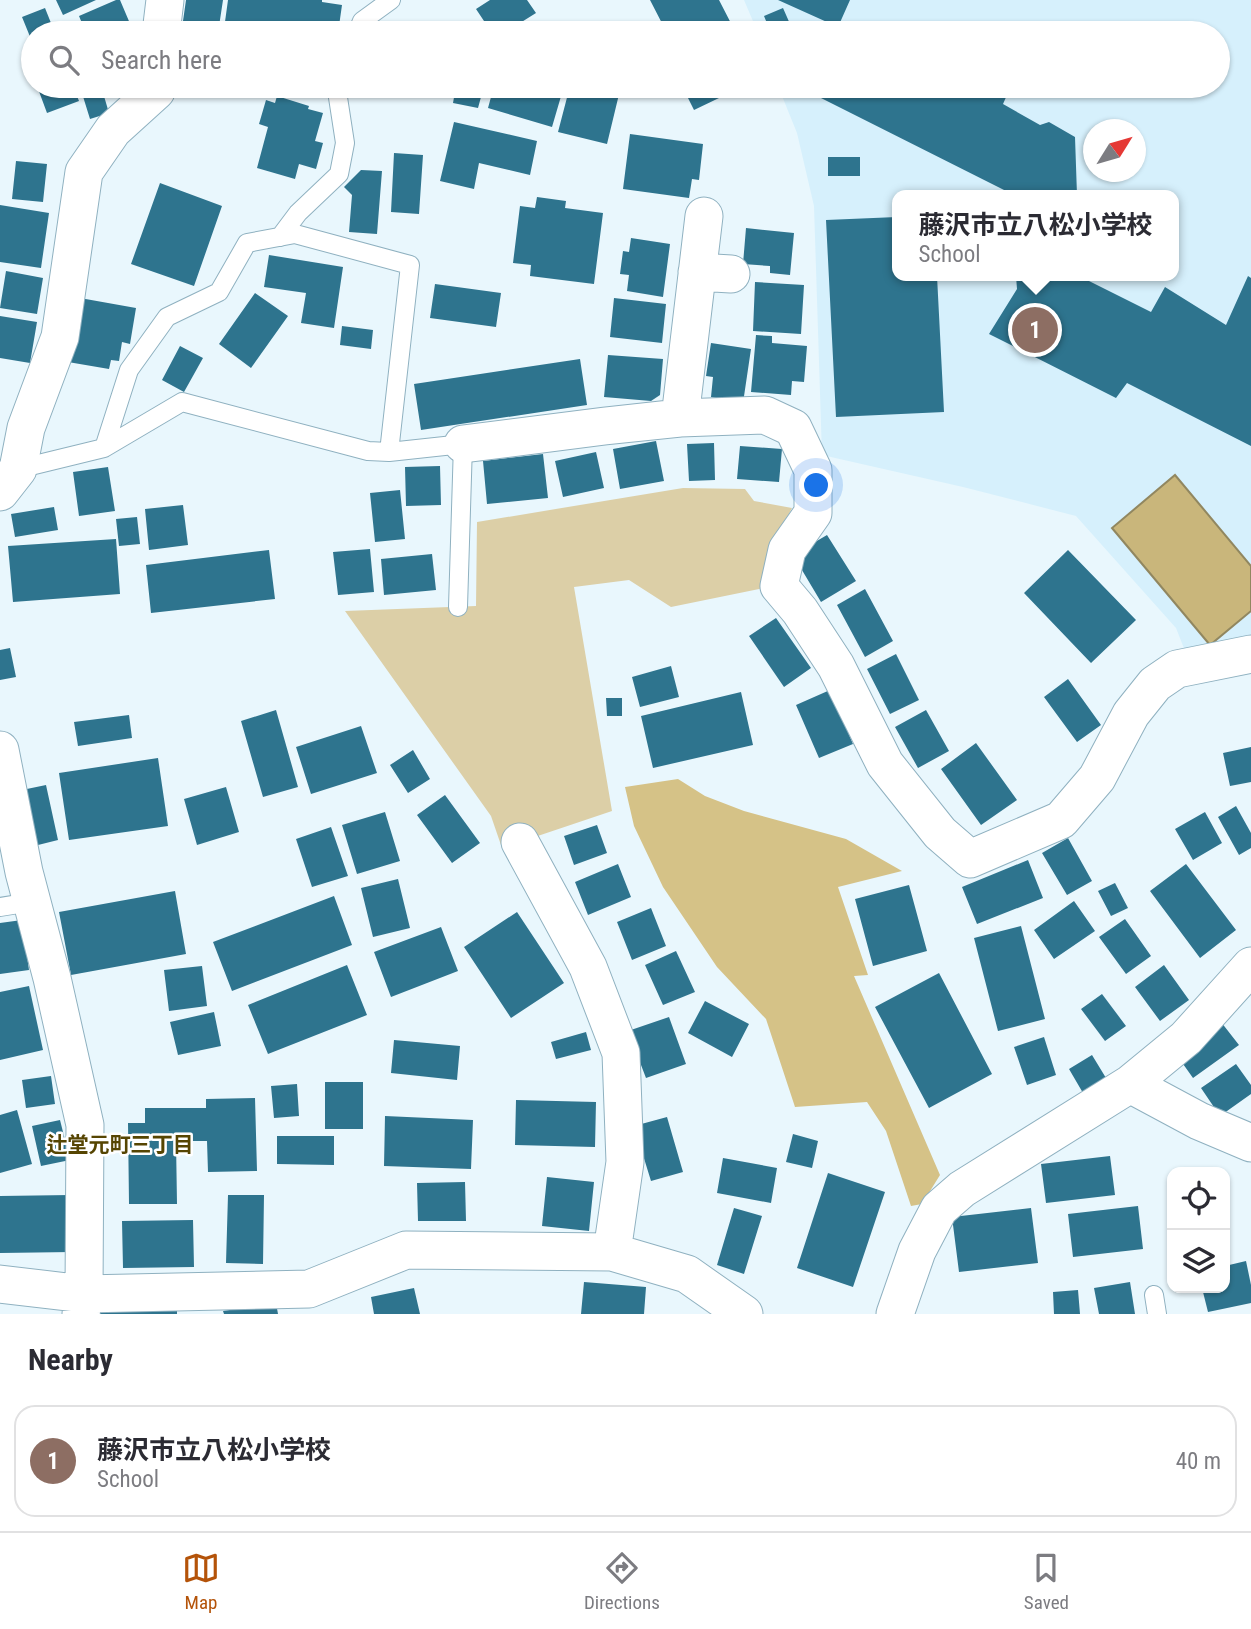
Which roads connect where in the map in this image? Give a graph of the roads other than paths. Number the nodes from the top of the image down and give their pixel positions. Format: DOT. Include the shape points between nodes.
graph roads {
  1 [pos="391,0"];
  2 [pos="362,21"];
  3 [pos="148,98"];
  4 [pos="338,98"];
  5 [pos="704,216"];
  6 [pos="280,237"];
  7 [pos="680,418"];
  8 [pos="463,444"];
  9 [pos="104,448"];
  10 [pos="389,452"];
  11 [pos="9,481"];
  12 [pos="458,607"];
  13 [pos="1251,654"];
  14 [pos="0,750"];
  15 [pos="520,842"];
  16 [pos="16,905"];
  17 [pos="1251,966"];
  18 [pos="1130,1084"];
  19 [pos="1251,1143"];
  20 [pos="612,1252"];
  21 [pos="0,1284"];
  22 [pos="1154,1295"];
  23 [pos="83,1304"];
  24 [pos="744,1314"];
  25 [pos="895,1314"];
  26 [pos="1157,1314"];
  1 -- 2 [label="lane"];
  3 -- 11 [label="street" via="113,130 84,172 60,337"];
  4 -- 6 [label="lane" via="345,143 339,174"];
  5 -- 7 [label="street" via="714,273"];
  6 -- 9 [label="lane" via="247,243 219,292 167,317 129,370"];
  6 -- 10 [label="lane" via="295,234 410,265"];
  7 -- 8 [label="street"];
  7 -- 13 [label="street" via="765,415 793,428 814,470 813,513 787,550 779,586 836,666 885,764 940,833 970,859 1061,820 1097,778 1132,714 1155,684 1177,669"];
  8 -- 10 [label="lane"];
  8 -- 12 [label="lane"];
  9 -- 10 [label="lane" via="182,402 368,451"];
  9 -- 11 [label="lane"];
  14 -- 16 [label="street"];
  15 -- 20 [label="street" via="588,967 621,1053 625,1162"];
  16 -- 23 [label="street" via="52,978 85,1125"];
  17 -- 18 [label="street" via="1186,1038"];
  18 -- 19 [label="street"];
  18 -- 25 [label="street" via="962,1189 939,1209"];
  20 -- 23 [label="street" via="406,1250 309,1289"];
  20 -- 24 [label="street" via="687,1274"];
  21 -- 23 [label="street"];
  22 -- 26 [label="lane"];
}
